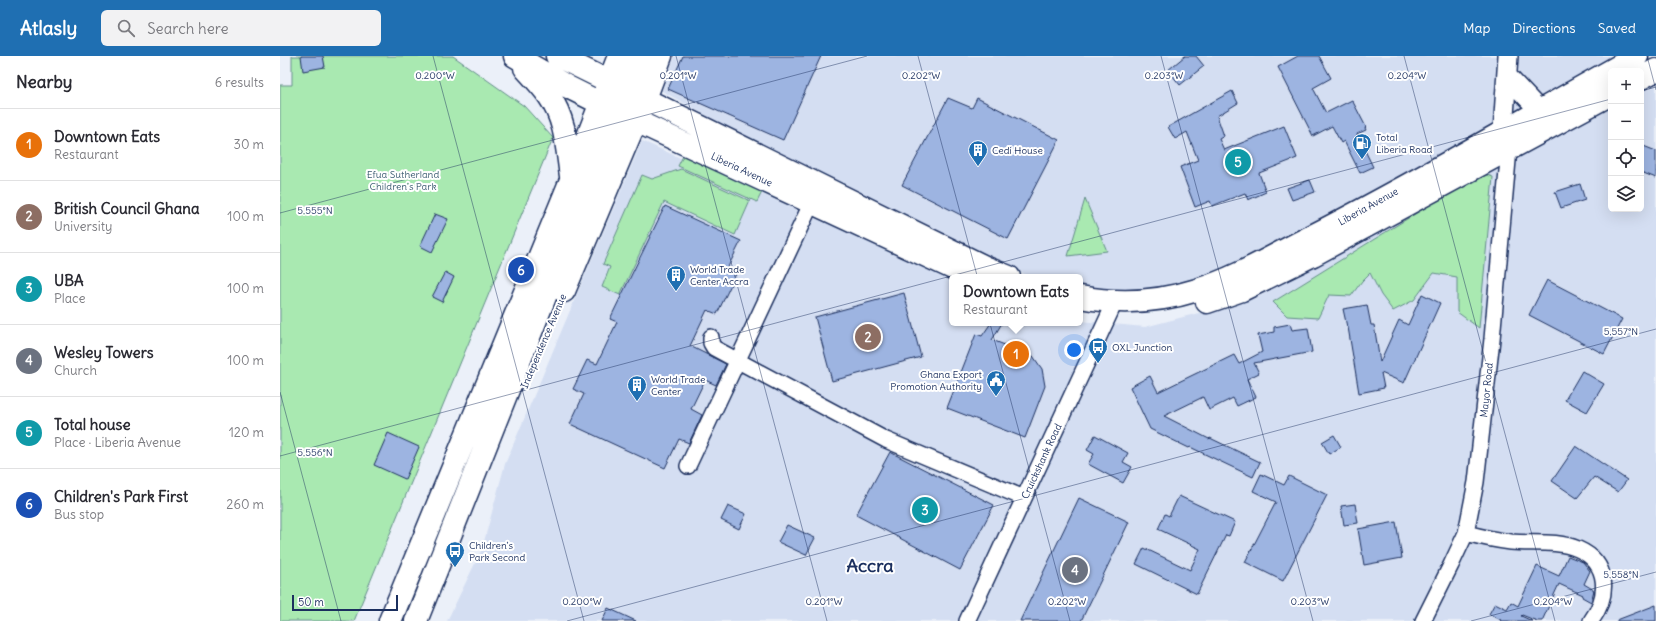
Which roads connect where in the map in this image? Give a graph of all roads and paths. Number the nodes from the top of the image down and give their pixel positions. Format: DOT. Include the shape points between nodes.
graph roads {
  1 [pos="515,56"];
  2 [pos="557,56"];
  3 [pos="619,56"];
  4 [pos="641,56"];
  5 [pos="661,56"];
  6 [pos="1508,56"];
  7 [pos="1637,56"];
  8 [pos="1656,70"];
  9 [pos="1507,76"];
  10 [pos="1644,76"];
  11 [pos="600,77"];
  12 [pos="579,92"];
  13 [pos="637,95"];
  14 [pos="1608,95"];
  15 [pos="664,108"];
  16 [pos="1539,110"];
  17 [pos="626,116"];
  18 [pos="1506,140"];
  19 [pos="571,180"];
  20 [pos="812,202"];
  21 [pos="966,274"];
  22 [pos="1002,274"];
  23 [pos="1083,299"];
  24 [pos="1112,308"];
  25 [pos="1083,311"];
  26 [pos="711,337"];
  27 [pos="738,360"];
  28 [pos="688,466"];
  29 [pos="1024,498"];
  30 [pos="1466,533"];
  31 [pos="390,621"];
  32 [pos="416,621"];
  33 [pos="967,621"];
  34 [pos="1422,621"];
  35 [pos="1591,621"];
  1 -- 12 [label="main road, Liberia Avenue"];
  1 -- 19 [label="main road" via="549,96 558,113 566,136"];
  2 -- 11 [label="main road, Liberia Avenue"];
  3 -- 11 [label="main road"];
  4 -- 13 [label="main road"];
  5 -- 13 [label="main road"];
  6 -- 9 [label="street"];
  7 -- 16 [label="main road, Liberia Avenue"];
  8 -- 10 [label="main road"];
  9 -- 16 [label="street"];
  9 -- 18 [label="street"];
  11 -- 12 [label="main road" via="594,77 593,87 589,91"];
  11 -- 13 [label="main road, Liberia Avenue"];
  11 -- 17 [label="main road"];
  12 -- 17 [label="main road, Liberia Avenue"];
  13 -- 15 [label="main road, Liberia Avenue"];
  13 -- 17 [label="main road"];
  14 -- 18 [label="main road, Liberia Avenue"];
  15 -- 17 [label="main road" via="654,109 649,113 648,123"];
  15 -- 22 [label="main road, Liberia Avenue"];
  16 -- 18 [label="main road, Liberia Avenue"];
  17 -- 19 [label="main road"];
  17 -- 20 [label="main road, Liberia Avenue"];
  17 -- 32 [label="main road" via="498,417"];
  18 -- 24 [label="main road, Liberia Avenue" via="1221,282 1196,291"];
  18 -- 30 [label="street, Mayor Road" via="1494,324 1476,482"];
  19 -- 31 [label="main road"];
  20 -- 21 [label="main road, Liberia Avenue"];
  20 -- 27 [label="street"];
  23 -- 24 [label="main road, Liberia Avenue"];
  24 -- 25 [label="main road, Liberia Avenue"];
  24 -- 29 [label="street, Cruickshank Road"];
  26 -- 27 [label="street" via="714,348"];
  27 -- 28 [label="street"];
  27 -- 29 [label="street" via="886,440"];
  29 -- 33 [label="street, Cruickshank Road"];
  30 -- 34 [label="street, Mayor Road"];
  30 -- 35 [label="street" via="1505,541 1565,546 1578,549 1590,557 1604,579 1601,606"];
}
